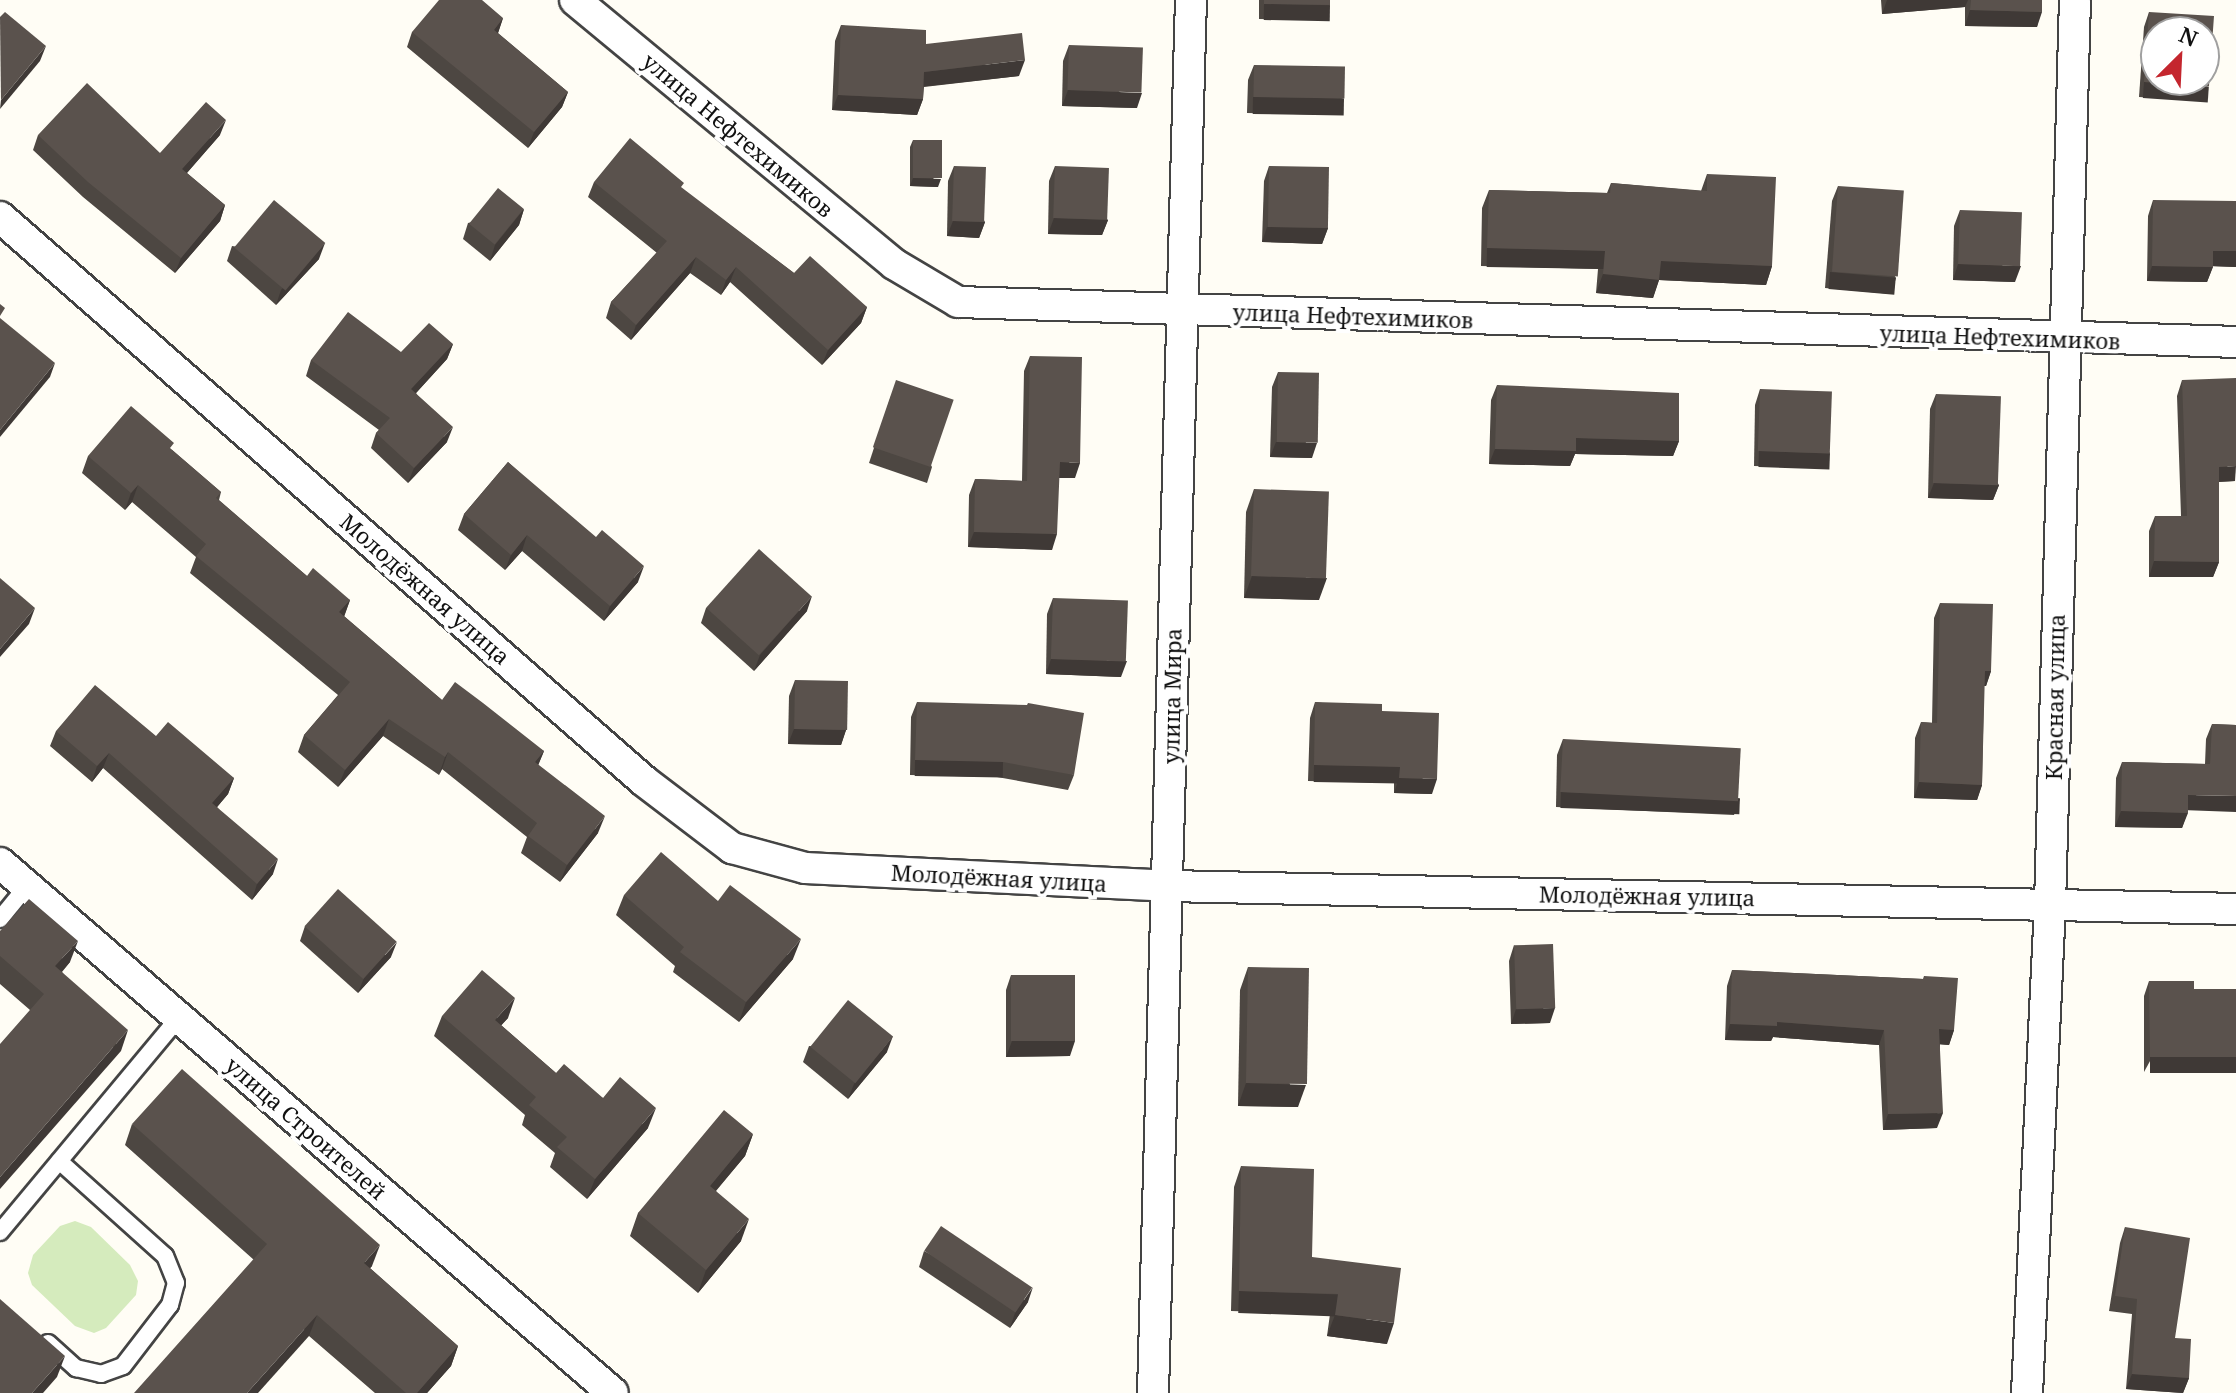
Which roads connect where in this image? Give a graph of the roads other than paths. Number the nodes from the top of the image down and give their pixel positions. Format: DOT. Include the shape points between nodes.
graph roads {
  1 [pos="575,0"];
  2 [pos="1191,0"];
  3 [pos="2075,0"];
  4 [pos="0,217"];
  5 [pos="1180,310"];
  6 [pos="2064,339"];
  7 [pos="2236,342"];
  8 [pos="0,863"];
  9 [pos="27,886"];
  10 [pos="1168,886"];
  11 [pos="2050,905"];
  12 [pos="2236,909"];
  13 [pos="0,919"];
  14 [pos="178,1018"];
  15 [pos="59,1161"];
  16 [pos="0,1232"];
  17 [pos="33,1330"];
  18 [pos="613,1393"];
  19 [pos="1153,1393"];
  20 [pos="2027,1393"];
  1 -- 5 [label="street, улица Нефтехимиков" via="894,264 958,302"];
  2 -- 5 [label="street, улица Мира"];
  3 -- 6 [label="street, Красная улица"];
  4 -- 10 [label="street, Молодёжная улица" via="644,781 732,848 805,868"];
  5 -- 6 [label="street, улица Нефтехимиков"];
  5 -- 10 [label="street, улица Мира"];
  6 -- 7 [label="street, улица Нефтехимиков"];
  6 -- 11 [label="street, Красная улица"];
  8 -- 9 [label="street, улица Строителей"];
  9 -- 13 [label="lane"];
  9 -- 14 [label="street, улица Строителей"];
  10 -- 11 [label="street, Молодёжная улица"];
  10 -- 19 [label="street, улица Мира"];
  11 -- 12 [label="street, Молодёжная улица"];
  11 -- 20 [label="street, Красная улица"];
  14 -- 15 [label="lane"];
  14 -- 18 [label="street, улица Строителей"];
  15 -- 16 [label="lane"];
  15 -- 17 [label="lane" via="165,1256 176,1283 170,1305 123,1366 101,1374 76,1368"];
}
